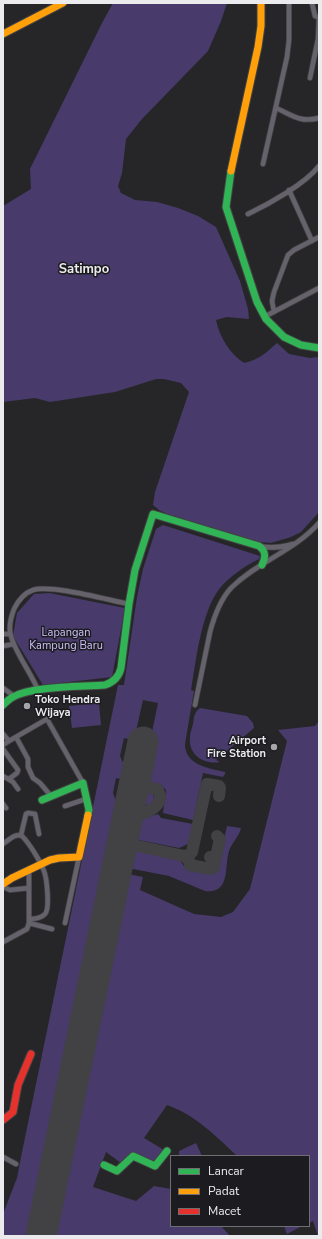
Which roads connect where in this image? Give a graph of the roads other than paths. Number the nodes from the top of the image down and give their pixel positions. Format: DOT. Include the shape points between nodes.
graph roads {
  1 [pos="63,3"];
  2 [pos="261,3"];
  3 [pos="289,3"];
  4 [pos="312,3"];
  5 [pos="319,18"];
  6 [pos="3,34"];
  7 [pos="310,78"];
  8 [pos="276,108"];
  9 [pos="319,118"];
  10 [pos="263,164"];
  11 [pos="319,166"];
  12 [pos="289,190"];
  13 [pos="248,214"];
  14 [pos="319,237"];
  15 [pos="312,241"];
  16 [pos="319,288"];
  17 [pos="274,312"];
  18 [pos="264,317"];
  19 [pos="319,344"];
  20 [pos="309,346"];
  21 [pos="319,348"];
  22 [pos="319,523"];
  23 [pos="296,544"];
  24 [pos="260,546"];
  25 [pos="262,565"];
  26 [pos="129,604"];
  27 [pos="3,634"];
  28 [pos="10,634"];
  29 [pos="14,644"];
  30 [pos="3,646"];
  31 [pos="3,688"];
  32 [pos="38,690"];
  33 [pos="14,696"];
  34 [pos="3,705"];
  35 [pos="195,705"];
  36 [pos="3,734"];
  37 [pos="16,737"];
  38 [pos="9,742"];
  39 [pos="3,745"];
  40 [pos="3,749"];
  41 [pos="28,769"];
  42 [pos="18,771"];
  43 [pos="3,776"];
  44 [pos="9,780"];
  45 [pos="83,783"];
  46 [pos="18,789"];
  47 [pos="51,796"];
  48 [pos="42,800"];
  49 [pos="86,800"];
  50 [pos="64,806"];
  51 [pos="39,834"];
  52 [pos="20,835"];
  53 [pos="3,844"];
  54 [pos="79,858"];
  55 [pos="41,864"];
  56 [pos="29,871"];
  57 [pos="3,884"];
  58 [pos="3,887"];
  59 [pos="29,888"];
  60 [pos="30,921"];
  61 [pos="65,923"];
  62 [pos="52,929"];
  63 [pos="3,942"];
  64 [pos="31,1054"];
  65 [pos="3,1120"];
  66 [pos="167,1151"];
  67 [pos="3,1157"];
  68 [pos="16,1164"];
  69 [pos="104,1165"];
  1 -- 6 [label="street"];
  2 -- 18 [label="street" via="258,47 229,180 226,207"];
  3 -- 8 [label="street" via="287,57"];
  4 -- 5 [label="street" via="315,16"];
  5 -- 7 [label="street" via="318,40"];
  8 -- 9 [label="street" via="299,119"];
  8 -- 10 [label="street"];
  11 -- 12 [label="street"];
  12 -- 13 [label="street"];
  12 -- 15 [label="street"];
  14 -- 15 [label="street"];
  15 -- 17 [label="street" via="288,255 274,292"];
  16 -- 17 [label="street"];
  17 -- 18 [label="street"];
  18 -- 20 [label="street" via="284,337"];
  19 -- 20 [label="street"];
  20 -- 21 [label="street"];
  22 -- 23 [label="street"];
  23 -- 24 [label="street" via="266,548"];
  23 -- 25 [label="street"];
  24 -- 25 [label="street" via="266,554"];
  24 -- 26 [label="street" via="153,514 135,570"];
  25 -- 35 [label="street" via="230,589 219,607 210,632"];
  26 -- 28 [label="street" via="49,589 32,590 17,604 12,616"];
  26 -- 32 [label="street" via="121,668 116,680 105,685"];
  27 -- 28 [label="street"];
  28 -- 29 [label="street"];
  29 -- 30 [label="street"];
  29 -- 32 [label="street"];
  31 -- 33 [label="street"];
  32 -- 33 [label="street"];
  33 -- 34 [label="street"];
  36 -- 38 [label="street"];
  37 -- 38 [label="street"];
  37 -- 41 [label="street" via="28,759"];
  37 -- 45 [label="street" via="47,719"];
  38 -- 39 [label="street"];
  40 -- 42 [label="street"];
  41 -- 42 [label="street"];
  41 -- 47 [label="street" via="33,778"];
  42 -- 44 [label="street"];
  43 -- 44 [label="street"];
  44 -- 46 [label="street"];
  45 -- 47 [label="street"];
  45 -- 49 [label="street"];
  47 -- 48 [label="street"];
  49 -- 50 [label="street"];
  49 -- 54 [label="street" via="89,810"];
  51 -- 52 [label="street" via="35,814 28,813"];
  52 -- 53 [label="street"];
  52 -- 55 [label="street"];
  54 -- 55 [label="street" via="54,858"];
  54 -- 61 [label="street"];
  55 -- 56 [label="street"];
  55 -- 60 [label="street" via="47,884 47,910 42,916"];
  56 -- 57 [label="street"];
  56 -- 59 [label="street"];
  58 -- 59 [label="street" via="10,890"];
  59 -- 60 [label="street"];
  60 -- 62 [label="street"];
  60 -- 63 [label="street" via="26,929"];
  64 -- 65 [label="street" via="18,1085 14,1109"];
  66 -- 69 [label="street" via="155,1166 133,1156 117,1171"];
  67 -- 68 [label="street"];
}
